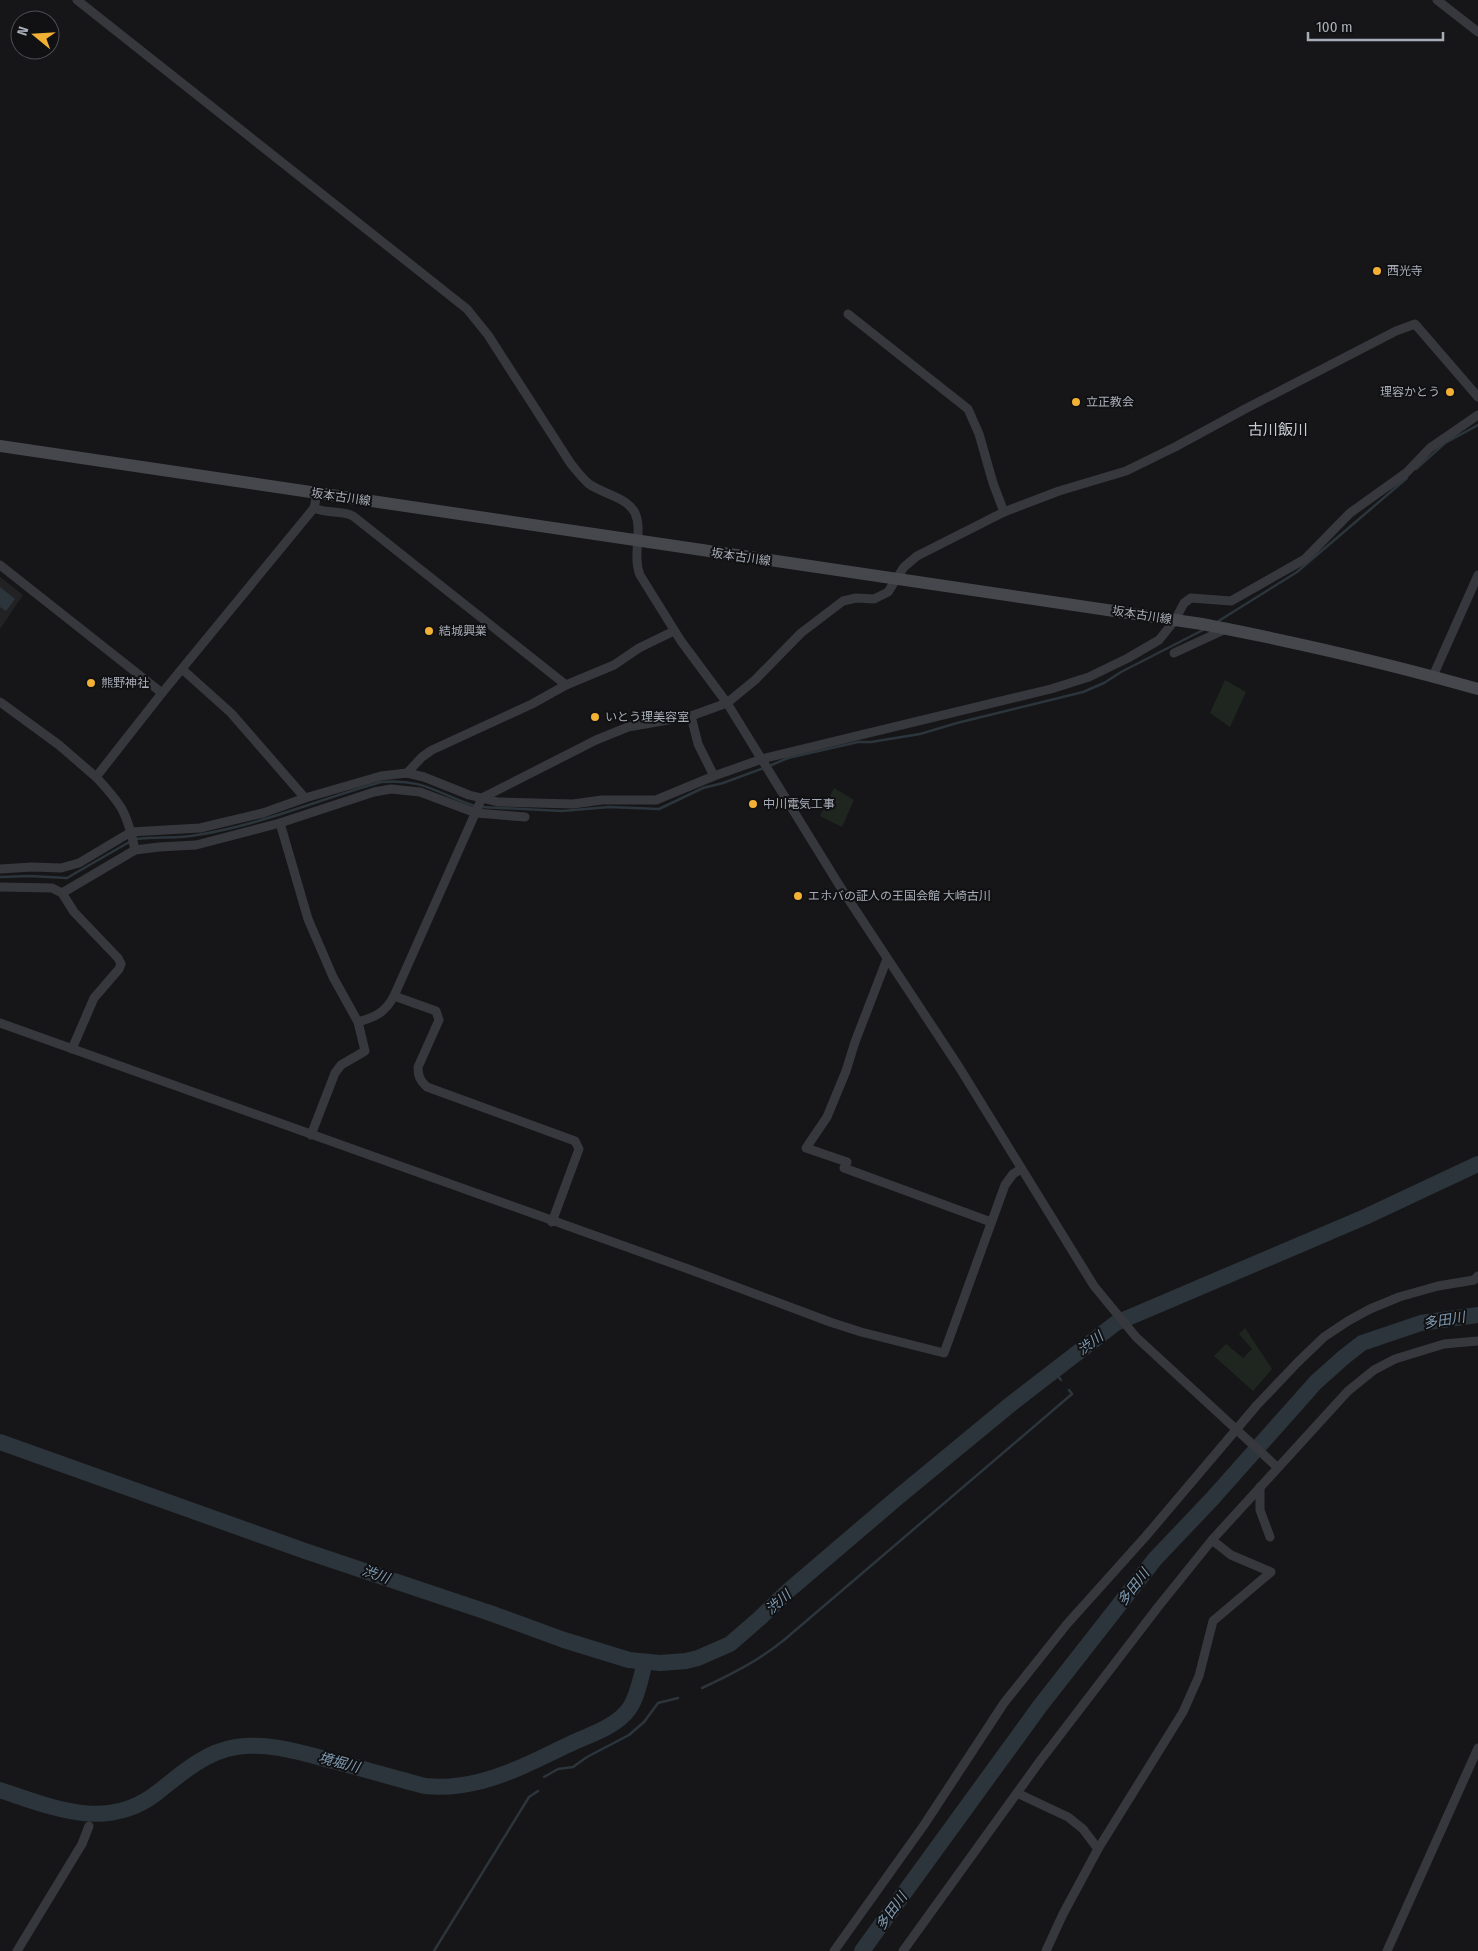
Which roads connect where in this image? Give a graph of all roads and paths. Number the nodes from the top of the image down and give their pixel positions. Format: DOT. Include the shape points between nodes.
graph roads {
  1 [pos="77,0"];
  2 [pos="1438,0"];
  3 [pos="1478,32"];
  4 [pos="848,314"];
  5 [pos="1478,397"];
  6 [pos="1478,415"];
  7 [pos="0,446"];
  8 [pos="317,494"];
  9 [pos="314,508"];
  10 [pos="1004,512"];
  11 [pos="637,541"];
  12 [pos="0,565"];
  13 [pos="1478,575"];
  14 [pos="896,580"];
  15 [pos="1175,620"];
  16 [pos="1224,629"];
  17 [pos="674,630"];
  18 [pos="1174,653"];
  19 [pos="182,669"];
  20 [pos="1433,676"];
  21 [pos="566,685"];
  22 [pos="1478,690"];
  23 [pos="162,693"];
  24 [pos="0,702"];
  25 [pos="727,703"];
  26 [pos="691,716"];
  27 [pos="763,761"];
  28 [pos="407,773"];
  29 [pos="714,776"];
  30 [pos="96,777"];
  31 [pos="303,800"];
  32 [pos="479,806"];
  33 [pos="306,814"];
  34 [pos="525,817"];
  35 [pos="280,824"];
  36 [pos="132,834"];
  37 [pos="134,849"];
  38 [pos="0,869"];
  39 [pos="0,887"];
  40 [pos="62,892"];
  41 [pos="887,959"];
  42 [pos="394,996"];
  43 [pos="358,1022"];
  44 [pos="0,1024"];
  45 [pos="72,1049"];
  46 [pos="311,1135"];
  47 [pos="1021,1169"];
  48 [pos="552,1222"];
  49 [pos="991,1222"];
  50 [pos="1478,1276"];
  51 [pos="1478,1341"];
  52 [pos="1238,1432"];
  53 [pos="1275,1465"];
  54 [pos="1260,1486"];
  55 [pos="1270,1537"];
  56 [pos="1212,1540"];
  57 [pos="1478,1748"];
  58 [pos="1017,1792"];
  59 [pos="89,1826"];
  60 [pos="1098,1849"];
  61 [pos="838,1950"];
  62 [pos="17,1951"];
  63 [pos="903,1951"];
  64 [pos="1046,1951"];
  65 [pos="1387,1951"];
  1 -- 11 [label="street" via="467,310 488,334 580,475 589,484 628,504 635,513"];
  2 -- 3 [label="street"];
  4 -- 10 [label="street" via="968,409"];
  5 -- 10 [label="street" via="1415,324 1244,409 1175,448 1126,470"];
  6 -- 15 [label="street" via="1430,448 1406,473 1350,513 1305,559 1231,600 1191,598 1184,603"];
  7 -- 8 [label="main road, 坂本古川線"];
  8 -- 9 [label="street"];
  8 -- 11 [label="main road, 坂本古川線"];
  9 -- 19 [label="street"];
  9 -- 21 [label="street" via="324,513 353,516"];
  10 -- 14 [label="street" via="917,556 904,567"];
  11 -- 14 [label="main road, 坂本古川線"];
  11 -- 17 [label="street" via="637,568"];
  12 -- 23 [label="street"];
  13 -- 20 [label="street"];
  14 -- 15 [label="main road, 坂本古川線"];
  14 -- 25 [label="street" via="880,597 843,601 801,633 755,680"];
  15 -- 16 [label="main road, 坂本古川線"];
  15 -- 27 [label="street" via="1158,640 1089,677"];
  16 -- 18 [label="street"];
  16 -- 20 [label="main road, 坂本古川線"];
  17 -- 21 [label="street" via="614,665"];
  17 -- 25 [label="street"];
  19 -- 23 [label="street"];
  19 -- 31 [label="street" via="231,713"];
  20 -- 22 [label="main road, 坂本古川線"];
  21 -- 28 [label="street" via="432,750"];
  23 -- 30 [label="street"];
  24 -- 30 [label="street"];
  25 -- 26 [label="street"];
  25 -- 27 [label="street"];
  26 -- 29 [label="street" via="698,744"];
  26 -- 32 [label="street" via="638,725 607,735"];
  27 -- 29 [label="street"];
  27 -- 41 [label="street"];
  28 -- 31 [label="street" via="381,776"];
  28 -- 32 [label="street" via="424,777"];
  29 -- 32 [label="street" via="656,800"];
  30 -- 36 [label="street" via="117,800"];
  31 -- 33 [label="street"];
  31 -- 36 [label="street" via="200,828"];
  32 -- 33 [label="street" via="420,792 391,789"];
  32 -- 34 [label="street"];
  32 -- 42 [label="street"];
  33 -- 35 [label="street"];
  35 -- 37 [label="street" via="196,845"];
  35 -- 43 [label="street" via="320,950"];
  36 -- 37 [label="street"];
  36 -- 38 [label="street" via="79,863 61,868"];
  37 -- 40 [label="street"];
  39 -- 40 [label="street" via="52,888"];
  40 -- 45 [label="street" via="74,912 121,964 94,998"];
  41 -- 47 [label="street" via="959,1067"];
  41 -- 49 [label="street" via="827,1118 806,1148 846,1162 844,1168"];
  42 -- 43 [label="street" via="383,1012"];
  42 -- 48 [label="street" via="436,1011 438,1016 418,1067 418,1075 427,1087 575,1141 579,1149"];
  43 -- 46 [label="street" via="365,1051 341,1065 335,1073"];
  44 -- 45 [label="street"];
  45 -- 46 [label="street"];
  46 -- 48 [label="street"];
  47 -- 49 [label="street" via="1005,1185"];
  47 -- 52 [label="street" via="1109,1305 1133,1334"];
  48 -- 49 [label="street" via="830,1322 944,1353"];
  50 -- 52 [label="street" via="1474,1280 1399,1297 1348,1321 1324,1337 1298,1362 1257,1405"];
  51 -- 53 [label="street" via="1444,1344 1374,1370 1348,1391"];
  52 -- 53 [label="street"];
  52 -- 61 [label="street" via="1066,1624 1004,1703"];
  53 -- 54 [label="street"];
  54 -- 55 [label="street" via="1260,1510"];
  54 -- 56 [label="street"];
  56 -- 58 [label="street"];
  56 -- 60 [label="street" via="1231,1555 1271,1572 1213,1621 1198,1676 1183,1712"];
  57 -- 65 [label="street"];
  58 -- 60 [label="street" via="1068,1817 1083,1829"];
  58 -- 63 [label="street"];
  59 -- 62 [label="street" via="82,1844"];
  60 -- 64 [label="street"];
}
